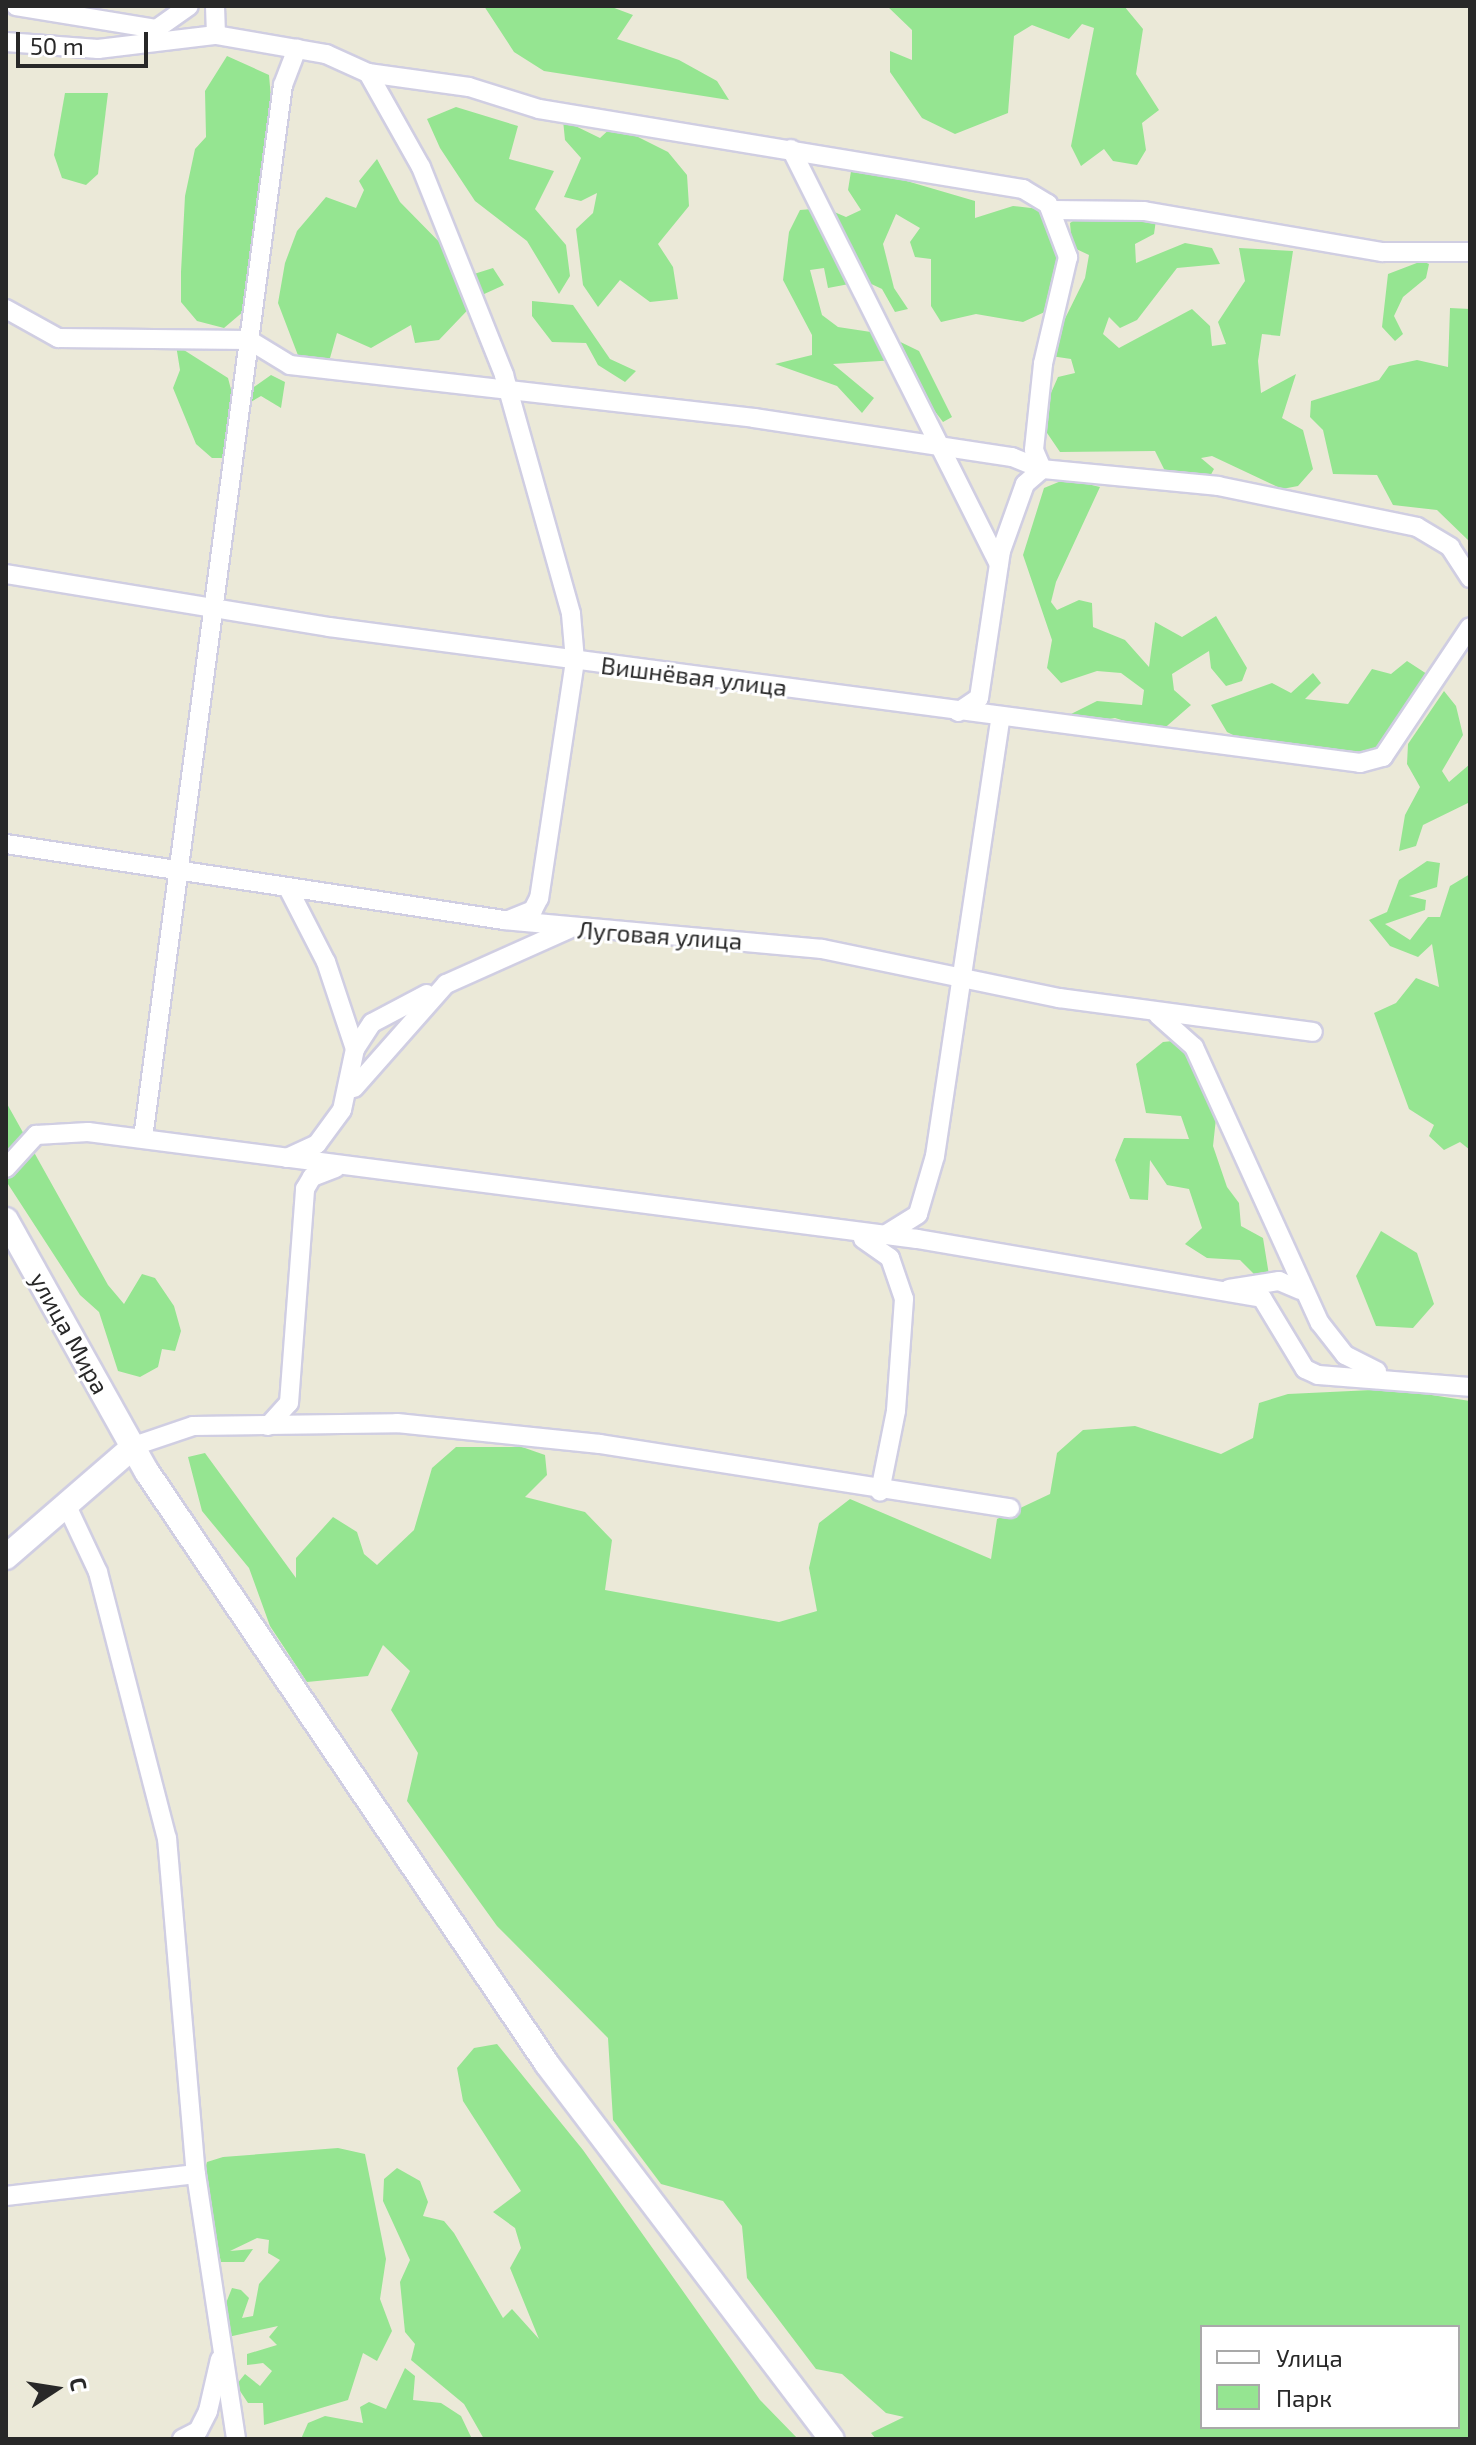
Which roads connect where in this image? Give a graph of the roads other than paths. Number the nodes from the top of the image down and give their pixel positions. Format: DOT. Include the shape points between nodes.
graph roads {
  1 [pos="16,6"];
  2 [pos="189,6"];
  3 [pos="215,6"];
  4 [pos="157,29"];
  5 [pos="216,35"];
  6 [pos="138,40"];
  7 [pos="6,42"];
  8 [pos="297,49"];
  9 [pos="368,73"];
  10 [pos="791,149"];
  11 [pos="1052,210"];
  12 [pos="1470,252"];
  13 [pos="6,309"];
  14 [pos="249,340"];
  15 [pos="508,390"];
  16 [pos="942,447"];
  17 [pos="1042,469"];
  18 [pos="1450,547"];
  19 [pos="1470,563"];
  20 [pos="999,564"];
  21 [pos="6,574"];
  22 [pos="1470,578"];
  23 [pos="216,608"];
  24 [pos="1470,627"];
  25 [pos="575,661"];
  26 [pos="958,712"];
  27 [pos="1001,717"];
  28 [pos="6,844"];
  29 [pos="174,866"];
  30 [pos="288,888"];
  31 [pos="504,920"];
  32 [pos="571,928"];
  33 [pos="957,977"];
  34 [pos="446,984"];
  35 [pos="1148,1011"];
  36 [pos="1313,1032"];
  37 [pos="355,1049"];
  38 [pos="347,1098"];
  39 [pos="143,1138"];
  40 [pos="280,1159"];
  41 [pos="349,1165"];
  42 [pos="6,1168"];
  43 [pos="7,1225"];
  44 [pos="849,1234"];
  45 [pos="882,1236"];
  46 [pos="1300,1290"];
  47 [pos="1222,1291"];
  48 [pos="1398,1377"];
  49 [pos="1470,1387"];
  50 [pos="268,1426"];
  51 [pos="134,1446"];
  52 [pos="880,1491"];
  53 [pos="66,1504"];
  54 [pos="1010,1508"];
  55 [pos="6,1557"];
  56 [pos="196,2174"];
  57 [pos="6,2196"];
  58 [pos="224,2344"];
  59 [pos="182,2439"];
  60 [pos="236,2439"];
  61 [pos="832,2439"];
  1 -- 4 [label="street"];
  2 -- 4 [label="street"];
  3 -- 5 [label="street"];
  4 -- 6 [label="street"];
  5 -- 6 [label="street"];
  5 -- 8 [label="street"];
  6 -- 7 [label="street" via="76,49"];
  8 -- 9 [label="street"];
  8 -- 14 [label="street" via="283,85"];
  9 -- 10 [label="street"];
  9 -- 15 [label="street" via="421,167"];
  10 -- 11 [label="street" via="974,176 1023,189"];
  10 -- 16 [label="street"];
  11 -- 12 [label="street" via="1144,211 1382,252"];
  11 -- 17 [label="street" via="1068,257 1043,364 1034,450"];
  13 -- 14 [label="street" via="58,338"];
  14 -- 15 [label="street" via="290,365"];
  14 -- 23 [label="street"];
  15 -- 16 [label="street"];
  15 -- 25 [label="street" via="571,614"];
  16 -- 17 [label="street"];
  16 -- 20 [label="street"];
  17 -- 18 [label="street" via="1137,474 1285,497 1417,527"];
  17 -- 20 [label="street" via="1025,484"];
  18 -- 19 [label="street"];
  18 -- 22 [label="street"];
  20 -- 26 [label="street" via="979,698"];
  21 -- 23 [label="street, Вишнёвая улица"];
  23 -- 25 [label="street, Вишнёвая улица"];
  23 -- 29 [label="street"];
  24 -- 27 [label="street, Вишнёвая улица" via="1383,757 1360,763 1262,755"];
  25 -- 26 [label="street, Вишнёвая улица"];
  25 -- 31 [label="street" via="539,898 533,910"];
  26 -- 27 [label="street, Вишнёвая улица"];
  27 -- 33 [label="street"];
  28 -- 29 [label="street, Луговая улица"];
  29 -- 30 [label="street, Луговая улица"];
  29 -- 39 [label="street"];
  30 -- 31 [label="street, Луговая улица"];
  30 -- 37 [label="street" via="326,962"];
  31 -- 32 [label="street, Луговая улица"];
  32 -- 33 [label="street, Луговая улица" via="822,949"];
  32 -- 34 [label="street"];
  33 -- 35 [label="street, Луговая улица"];
  33 -- 45 [label="street" via="925,1196 918,1214"];
  34 -- 37 [label="street" via="372,1023"];
  34 -- 38 [label="street"];
  35 -- 36 [label="street, Луговая улица"];
  35 -- 46 [label="street" via="1194,1047"];
  37 -- 38 [label="street"];
  38 -- 40 [label="street" via="317,1144"];
  39 -- 40 [label="street"];
  39 -- 42 [label="street" via="36,1135"];
  40 -- 41 [label="street"];
  41 -- 44 [label="street"];
  41 -- 50 [label="street" via="322,1170 305,1189 289,1403"];
  43 -- 51 [label="street, улица Мира"];
  44 -- 45 [label="street"];
  44 -- 52 [label="street" via="879,1244 900,1277 904,1299 896,1411"];
  45 -- 47 [label="street"];
  46 -- 47 [label="street" via="1279,1281"];
  46 -- 48 [label="street" via="1345,1355"];
  47 -- 48 [label="street" via="1262,1298 1305,1369"];
  48 -- 49 [label="street"];
  50 -- 51 [label="street" via="193,1426"];
  50 -- 52 [label="street" via="397,1423 491,1432"];
  51 -- 53 [label="street"];
  51 -- 61 [label="street, улица Мира" via="547,2064"];
  52 -- 54 [label="street"];
  53 -- 55 [label="street"];
  53 -- 56 [label="street" via="98,1572 167,1838"];
  56 -- 57 [label="street"];
  56 -- 58 [label="street"];
  58 -- 59 [label="street" via="208,2411 198,2431"];
  58 -- 60 [label="street"];
}
